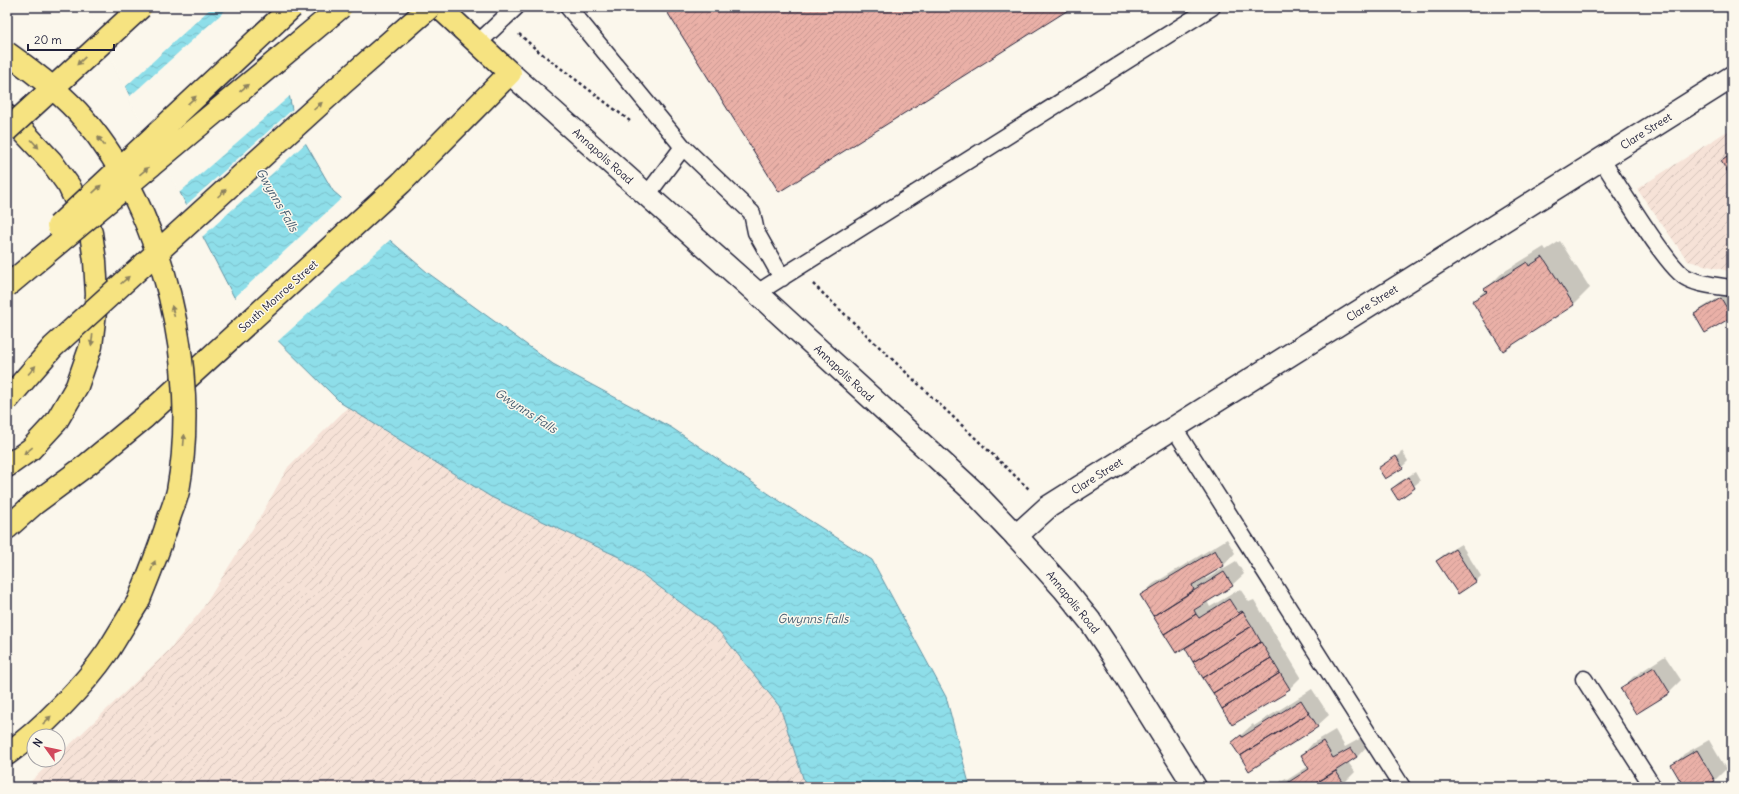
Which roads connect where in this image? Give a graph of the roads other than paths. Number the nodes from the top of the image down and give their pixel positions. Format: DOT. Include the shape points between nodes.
graph roads {
  1 [pos="141,7"];
  2 [pos="292,7"];
  3 [pos="341,7"];
  4 [pos="430,7"];
  5 [pos="438,7"];
  6 [pos="516,7"];
  7 [pos="568,7"];
  8 [pos="1212,7"];
  9 [pos="478,43"];
  10 [pos="7,53"];
  11 [pos="510,73"];
  12 [pos="1732,77"];
  13 [pos="7,116"];
  14 [pos="7,130"];
  15 [pos="683,147"];
  16 [pos="1601,159"];
  17 [pos="647,195"];
  18 [pos="7,273"];
  19 [pos="782,278"];
  20 [pos="7,286"];
  21 [pos="1732,288"];
  22 [pos="757,293"];
  23 [pos="7,400"];
  24 [pos="1174,428"];
  25 [pos="7,466"];
  26 [pos="34,504"];
  27 [pos="7,516"];
  28 [pos="7,528"];
  29 [pos="1016,536"];
  30 [pos="1584,679"];
  31 [pos="7,754"];
  32 [pos="1194,787"];
  33 [pos="1402,787"];
  34 [pos="1653,787"];
  1 -- 14 [label="main road, one-way, bridge"];
  18 -- 2 [label="main road, one-way, bridge"];
  20 -- 3 [label="main road, one-way, bridge"];
  23 -- 4 [label="main road, one-way, bridge" via="53,347"];
  5 -- 9 [label="main road, Annapolis Road"];
  6 -- 9 [label="lane"];
  7 -- 15 [label="lane"];
  8 -- 19 [label="lane"];
  9 -- 11 [label="main road, Annapolis Road"];
  31 -- 10 [label="main road, one-way, bridge" via="70,698 107,653 138,602 161,544 177,492 184,437 184,375 177,325 164,274 142,212 113,157 84,118 38,76"];
  11 -- 17 [label="main road, Annapolis Road"];
  11 -- 26 [label="main road, South Monroe Street" via="401,183 145,417"];
  12 -- 16 [label="main road, Clare Street"];
  13 -- 25 [label="main road, one-way" via="51,161 69,186 91,233 97,295 91,346 78,386 56,422 31,449"];
  15 -- 17 [label="lane"];
  15 -- 19 [label="lane" via="752,213 756,232"];
  16 -- 21 [label="lane" via="1656,244 1686,278"];
  16 -- 24 [label="main road, Clare Street"];
  17 -- 22 [label="main road, Annapolis Road"];
  19 -- 22 [label="lane"];
  22 -- 29 [label="main road, Annapolis Road" via="972,490"];
  24 -- 29 [label="main road, Clare Street" via="1048,507"];
  24 -- 33 [label="lane"];
  26 -- 27 [label="main road, South Monroe Street"];
  26 -- 28 [label="main road, South Monroe Street"];
  29 -- 32 [label="main road, Annapolis Road" via="1090,621"];
  30 -- 34 [label="lane"];
}
